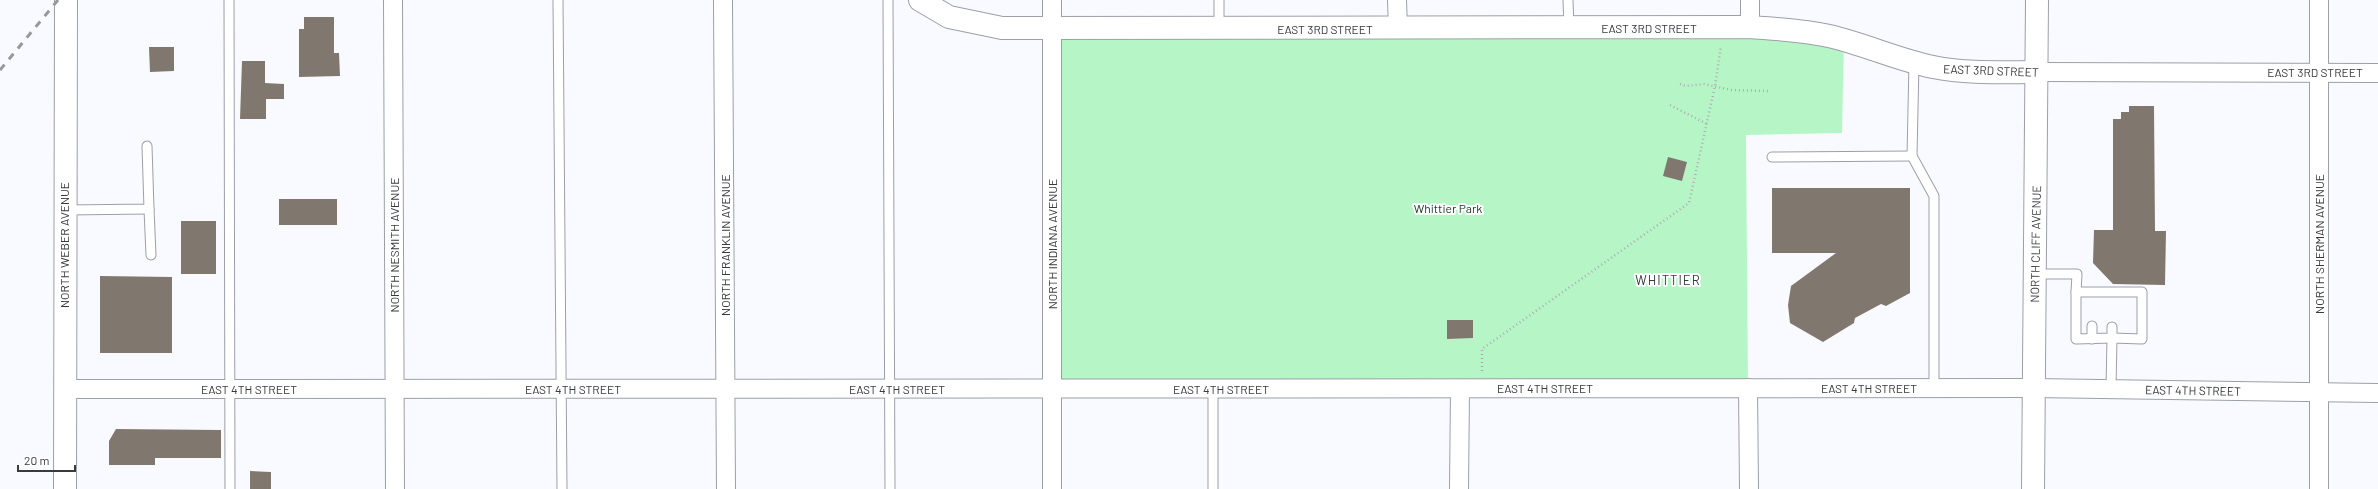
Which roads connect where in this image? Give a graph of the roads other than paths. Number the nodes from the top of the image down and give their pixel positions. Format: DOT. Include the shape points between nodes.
graph roads {
  1 [pos="66,0"];
  2 [pos="229,0"];
  3 [pos="393,0"];
  4 [pos="558,0"];
  5 [pos="723,0"];
  6 [pos="888,0"];
  7 [pos="920,0"];
  8 [pos="1052,0"];
  9 [pos="1219,0"];
  10 [pos="1397,0"];
  11 [pos="1568,0"];
  12 [pos="1750,0"];
  13 [pos="2037,0"];
  14 [pos="2319,0"];
  15 [pos="1750,27"];
  16 [pos="1569,28"];
  17 [pos="1052,29"];
  18 [pos="1219,29"];
  19 [pos="1398,29"];
  20 [pos="1914,63"];
  21 [pos="2037,72"];
  22 [pos="2320,72"];
  23 [pos="2378,72"];
  24 [pos="147,146"];
  25 [pos="1912,156"];
  26 [pos="1772,157"];
  27 [pos="149,209"];
  28 [pos="64,210"];
  29 [pos="151,256"];
  30 [pos="2034,274"];
  31 [pos="2076,292"];
  32 [pos="2092,326"];
  33 [pos="2112,327"];
  34 [pos="2112,338"];
  35 [pos="2092,339"];
  36 [pos="1748,388"];
  37 [pos="1934,388"];
  38 [pos="2033,388"];
  39 [pos="64,389"];
  40 [pos="230,389"];
  41 [pos="395,389"];
  42 [pos="562,389"];
  43 [pos="726,389"];
  44 [pos="890,389"];
  45 [pos="1052,389"];
  46 [pos="1213,389"];
  47 [pos="1460,389"];
  48 [pos="2111,389"];
  49 [pos="2319,392"];
  50 [pos="2378,393"];
  51 [pos="65,489"];
  52 [pos="230,489"];
  53 [pos="395,489"];
  54 [pos="562,489"];
  55 [pos="726,489"];
  56 [pos="890,489"];
  57 [pos="1052,489"];
  58 [pos="1213,489"];
  59 [pos="1459,489"];
  60 [pos="1748,489"];
  61 [pos="2033,489"];
  62 [pos="2319,489"];
  1 -- 28 [label="street, NORTH WEBER AVENUE"];
  2 -- 40 [label="lane"];
  3 -- 41 [label="street, NORTH NESMITH AVENUE"];
  4 -- 42 [label="lane"];
  5 -- 43 [label="street, NORTH FRANKLIN AVENUE"];
  6 -- 44 [label="lane"];
  7 -- 17 [label="street, EAST 3RD STREET" via="964,22 1002,28"];
  8 -- 17 [label="street, NORTH INDIANA AVENUE"];
  9 -- 18 [label="lane"];
  10 -- 19 [label="street"];
  11 -- 16 [label="lane"];
  12 -- 15 [label="street"];
  13 -- 21 [label="street, NORTH CLIFF AVENUE"];
  14 -- 22 [label="street, NORTH SHERMAN AVENUE"];
  15 -- 16 [label="street, EAST 3RD STREET"];
  15 -- 20 [label="street, EAST 3RD STREET" via="1795,30 1828,36"];
  16 -- 19 [label="street, EAST 3RD STREET"];
  17 -- 18 [label="street, EAST 3RD STREET"];
  17 -- 45 [label="street, NORTH INDIANA AVENUE"];
  18 -- 19 [label="street, EAST 3RD STREET"];
  20 -- 21 [label="street, EAST 3RD STREET" via="1959,70"];
  20 -- 25 [label="lane"];
  21 -- 22 [label="street, EAST 3RD STREET"];
  21 -- 30 [label="street, NORTH CLIFF AVENUE"];
  22 -- 23 [label="street, EAST 3RD STREET"];
  22 -- 49 [label="street, NORTH SHERMAN AVENUE"];
  24 -- 27 [label="lane"];
  25 -- 26 [label="lane"];
  25 -- 37 [label="lane" via="1934,196"];
  27 -- 28 [label="lane"];
  27 -- 29 [label="lane"];
  28 -- 39 [label="street, NORTH WEBER AVENUE"];
  30 -- 31 [label="lane" via="2077,274"];
  30 -- 38 [label="street, NORTH CLIFF AVENUE"];
  31 -- 34 [label="lane" via="2112,297 2142,292 2142,339"];
  31 -- 35 [label="lane" via="2076,339"];
  32 -- 35 [label="lane"];
  33 -- 34 [label="lane"];
  34 -- 35 [label="lane"];
  34 -- 48 [label="lane"];
  36 -- 37 [label="street, EAST 4TH STREET"];
  36 -- 47 [label="street, EAST 4TH STREET"];
  36 -- 60 [label="street"];
  37 -- 38 [label="street, EAST 4TH STREET"];
  38 -- 48 [label="street, EAST 4TH STREET"];
  38 -- 61 [label="street, NORTH CLIFF AVENUE"];
  39 -- 40 [label="street, EAST 4TH STREET"];
  39 -- 51 [label="street, NORTH WEBER AVENUE"];
  40 -- 41 [label="street, EAST 4TH STREET"];
  40 -- 52 [label="lane"];
  41 -- 42 [label="street, EAST 4TH STREET"];
  41 -- 53 [label="street, NORTH NESMITH AVENUE"];
  42 -- 43 [label="street, EAST 4TH STREET"];
  42 -- 54 [label="lane"];
  43 -- 44 [label="street, EAST 4TH STREET"];
  43 -- 55 [label="street, NORTH FRANKLIN AVENUE"];
  44 -- 45 [label="street, EAST 4TH STREET"];
  44 -- 56 [label="lane"];
  45 -- 46 [label="street, EAST 4TH STREET"];
  45 -- 57 [label="street, NORTH INDIANA AVENUE"];
  46 -- 47 [label="street, EAST 4TH STREET"];
  46 -- 58 [label="lane"];
  47 -- 59 [label="street"];
  48 -- 49 [label="street, EAST 4TH STREET"];
  49 -- 50 [label="street, EAST 4TH STREET"];
  49 -- 62 [label="street, NORTH SHERMAN AVENUE"];
}
